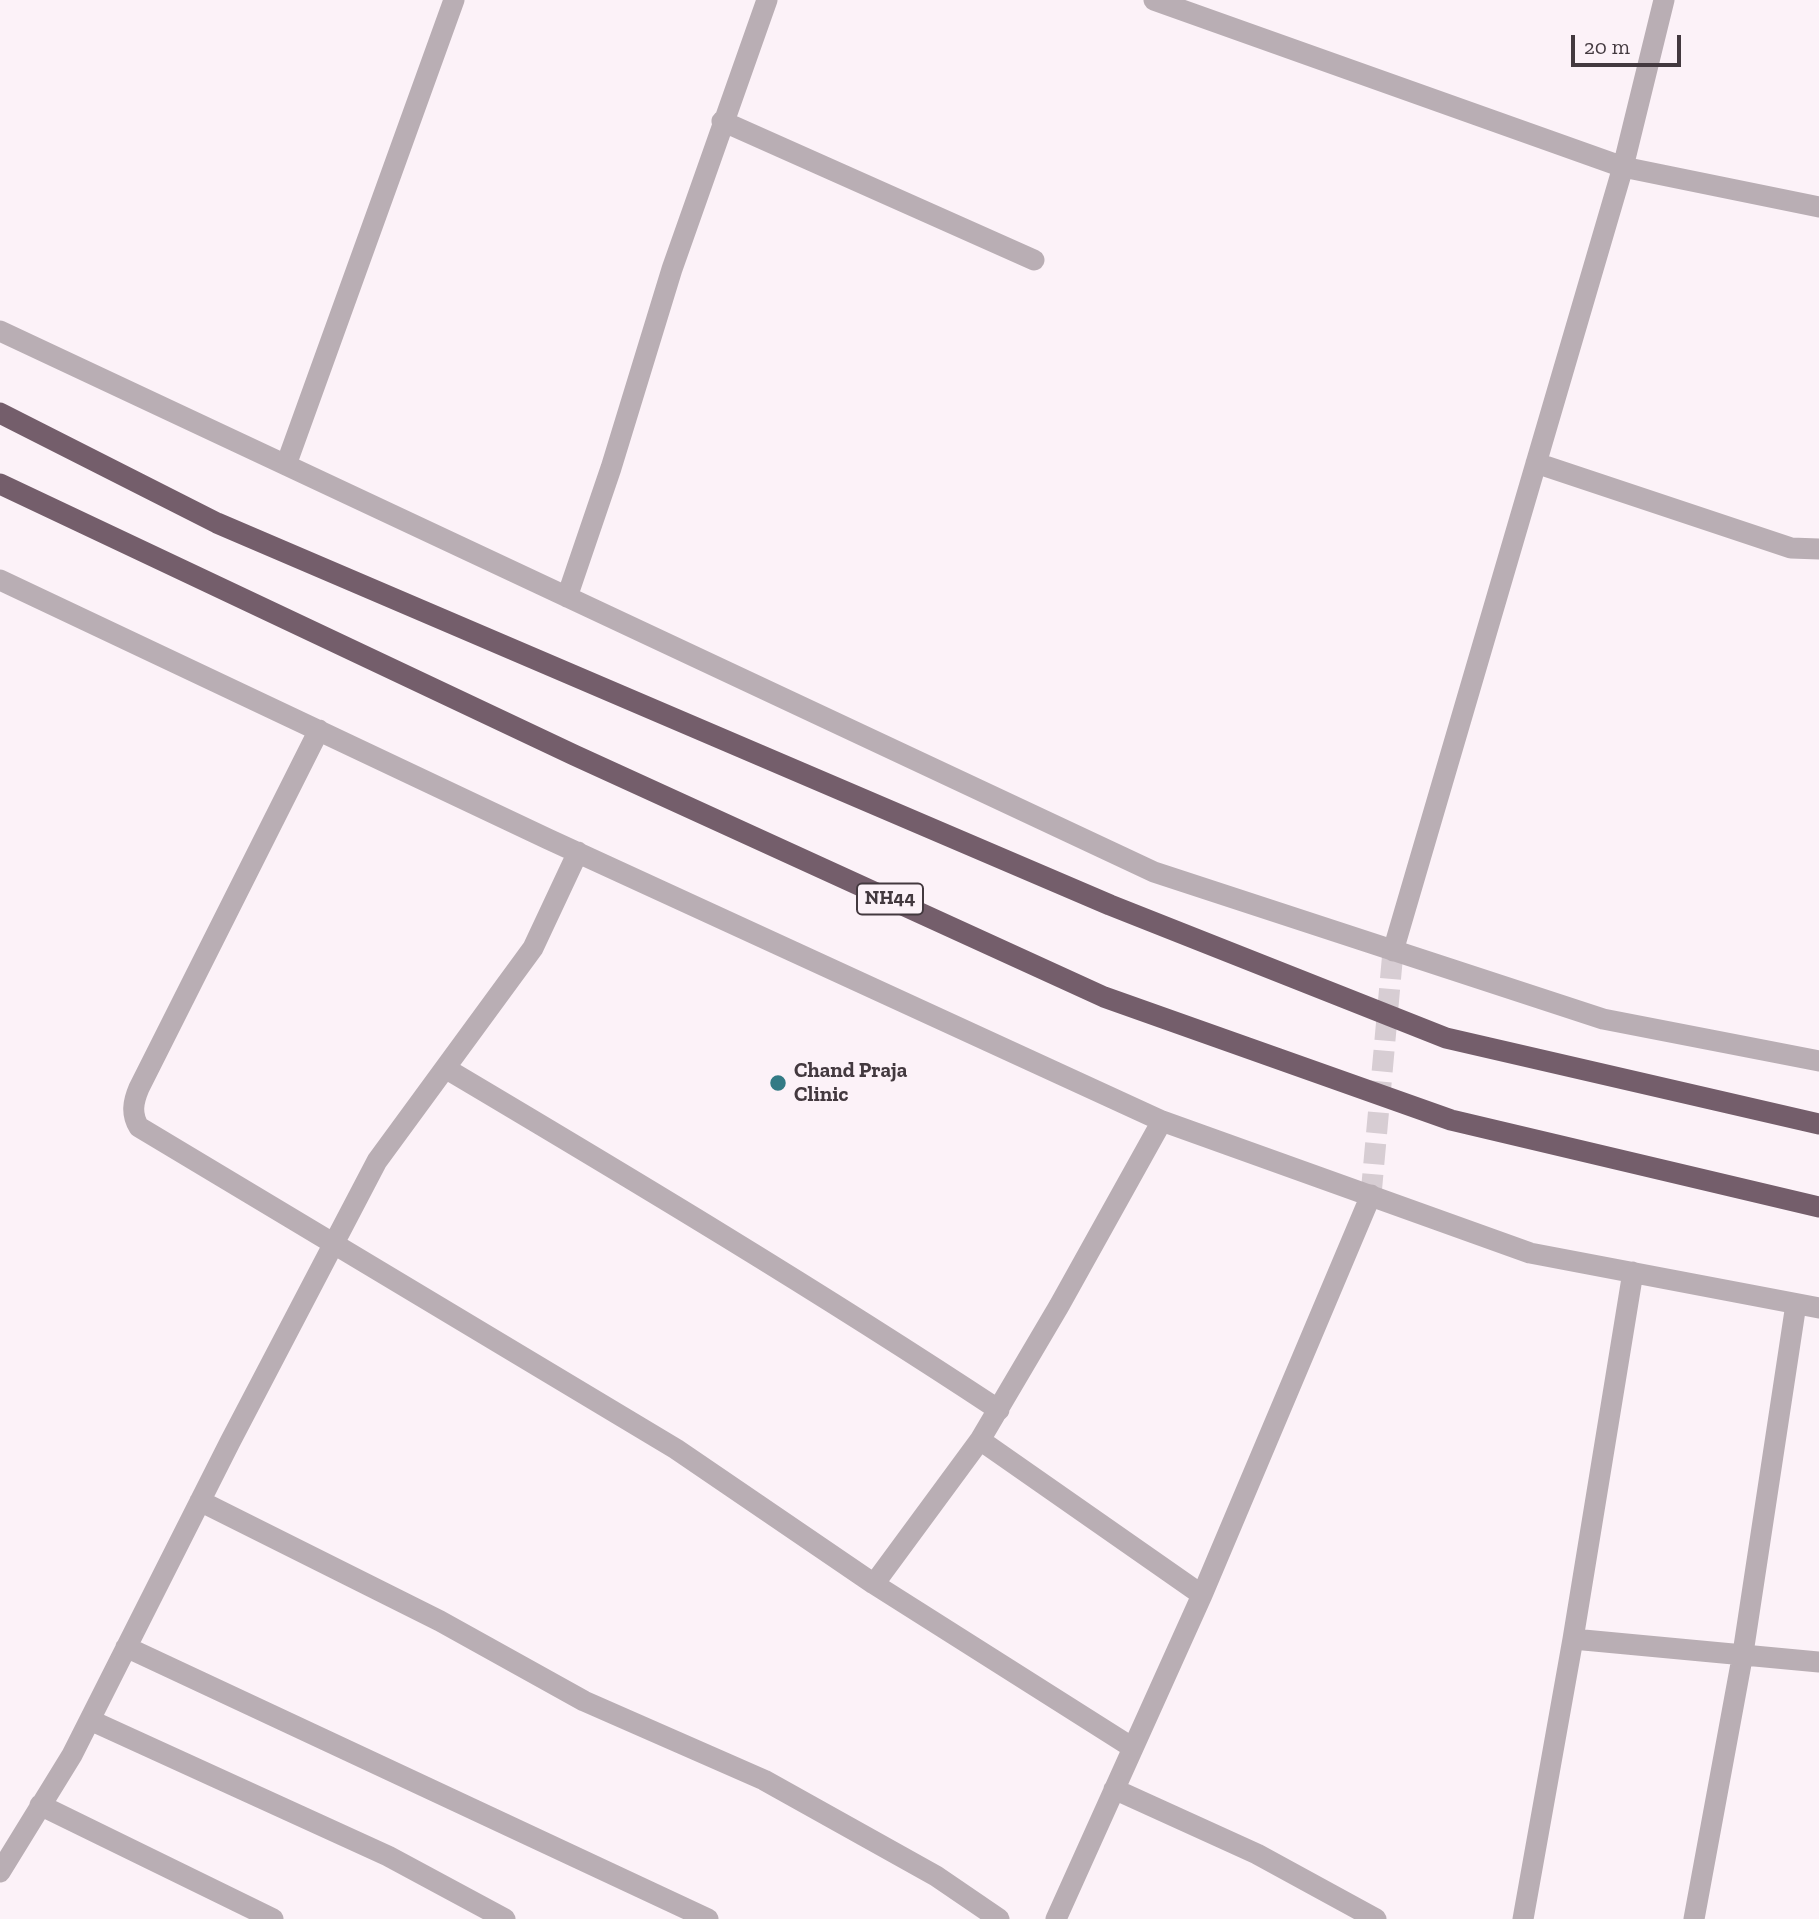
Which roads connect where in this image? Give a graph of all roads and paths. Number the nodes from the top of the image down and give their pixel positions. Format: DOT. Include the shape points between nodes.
graph roads {
  1 [pos="454,0"];
  2 [pos="767,0"];
  3 [pos="1154,0"];
  4 [pos="1664,0"];
  5 [pos="722,121"];
  6 [pos="1623,167"];
  7 [pos="1819,207"];
  8 [pos="1034,260"];
  9 [pos="0,331"];
  10 [pos="0,412"];
  11 [pos="1536,463"];
  12 [pos="286,465"];
  13 [pos="0,485"];
  14 [pos="1819,550"];
  15 [pos="0,580"];
  16 [pos="567,597"];
  17 [pos="319,730"];
  18 [pos="578,852"];
  19 [pos="1393,951"];
  20 [pos="1819,1061"];
  21 [pos="445,1069"];
  22 [pos="1162,1121"];
  23 [pos="1819,1124"];
  24 [pos="1371,1195"];
  25 [pos="1819,1207"];
  26 [pos="334,1243"];
  27 [pos="1633,1272"];
  28 [pos="1796,1304"];
  29 [pos="1819,1308"];
  30 [pos="999,1410"];
  31 [pos="981,1440"];
  32 [pos="200,1501"];
  33 [pos="874,1584"];
  34 [pos="1202,1595"];
  35 [pos="1573,1639"];
  36 [pos="126,1647"];
  37 [pos="1743,1653"];
  38 [pos="1819,1662"];
  39 [pos="90,1720"];
  40 [pos="1133,1748"];
  41 [pos="1114,1789"];
  42 [pos="40,1805"];
  43 [pos="0,1872"];
  44 [pos="273,1919"];
  45 [pos="505,1919"];
  46 [pos="708,1919"];
  47 [pos="999,1919"];
  48 [pos="1056,1919"];
  49 [pos="1376,1919"];
  50 [pos="1523,1919"];
  51 [pos="1694,1919"];
  1 -- 12 [label="street"];
  2 -- 5 [label="street"];
  3 -- 6 [label="street"];
  4 -- 6 [label="street"];
  5 -- 8 [label="street"];
  5 -- 16 [label="street"];
  6 -- 7 [label="street"];
  6 -- 11 [label="street"];
  9 -- 12 [label="street"];
  10 -- 23 [label="highway" via="230,528 1110,905 1446,1038"];
  11 -- 14 [label="street" via="1791,548"];
  11 -- 19 [label="street"];
  12 -- 16 [label="street"];
  13 -- 25 [label="highway, NH44" via="1104,997 1451,1120"];
  15 -- 17 [label="street"];
  16 -- 19 [label="street" via="1154,872"];
  17 -- 18 [label="street"];
  17 -- 26 [label="street" via="139,1088 133,1111 134,1120 146,1134"];
  18 -- 21 [label="street" via="533,948"];
  18 -- 22 [label="street"];
  19 -- 20 [label="street" via="1603,1019"];
  21 -- 26 [label="street" via="377,1161"];
  21 -- 30 [label="street" via="682,1208"];
  22 -- 24 [label="street"];
  22 -- 30 [label="street"];
  24 -- 27 [label="street" via="1530,1253"];
  24 -- 34 [label="street"];
  26 -- 32 [label="street"];
  26 -- 33 [label="street" via="676,1449"];
  27 -- 28 [label="street"];
  27 -- 35 [label="street"];
  28 -- 29 [label="street"];
  28 -- 37 [label="street"];
  30 -- 31 [label="street"];
  31 -- 33 [label="street"];
  31 -- 34 [label="street"];
  32 -- 36 [label="street"];
  32 -- 47 [label="street" via="440,1621 584,1702 764,1780 936,1876"];
  33 -- 40 [label="street"];
  34 -- 40 [label="street"];
  35 -- 37 [label="street"];
  35 -- 50 [label="street"];
  36 -- 39 [label="street"];
  36 -- 46 [label="street"];
  37 -- 38 [label="street"];
  37 -- 51 [label="street"];
  39 -- 42 [label="street"];
  39 -- 45 [label="street" via="388,1856"];
  40 -- 41 [label="street"];
  41 -- 48 [label="street"];
  41 -- 49 [label="street" via="1258,1854"];
  42 -- 43 [label="street"];
  42 -- 44 [label="street"];
}
